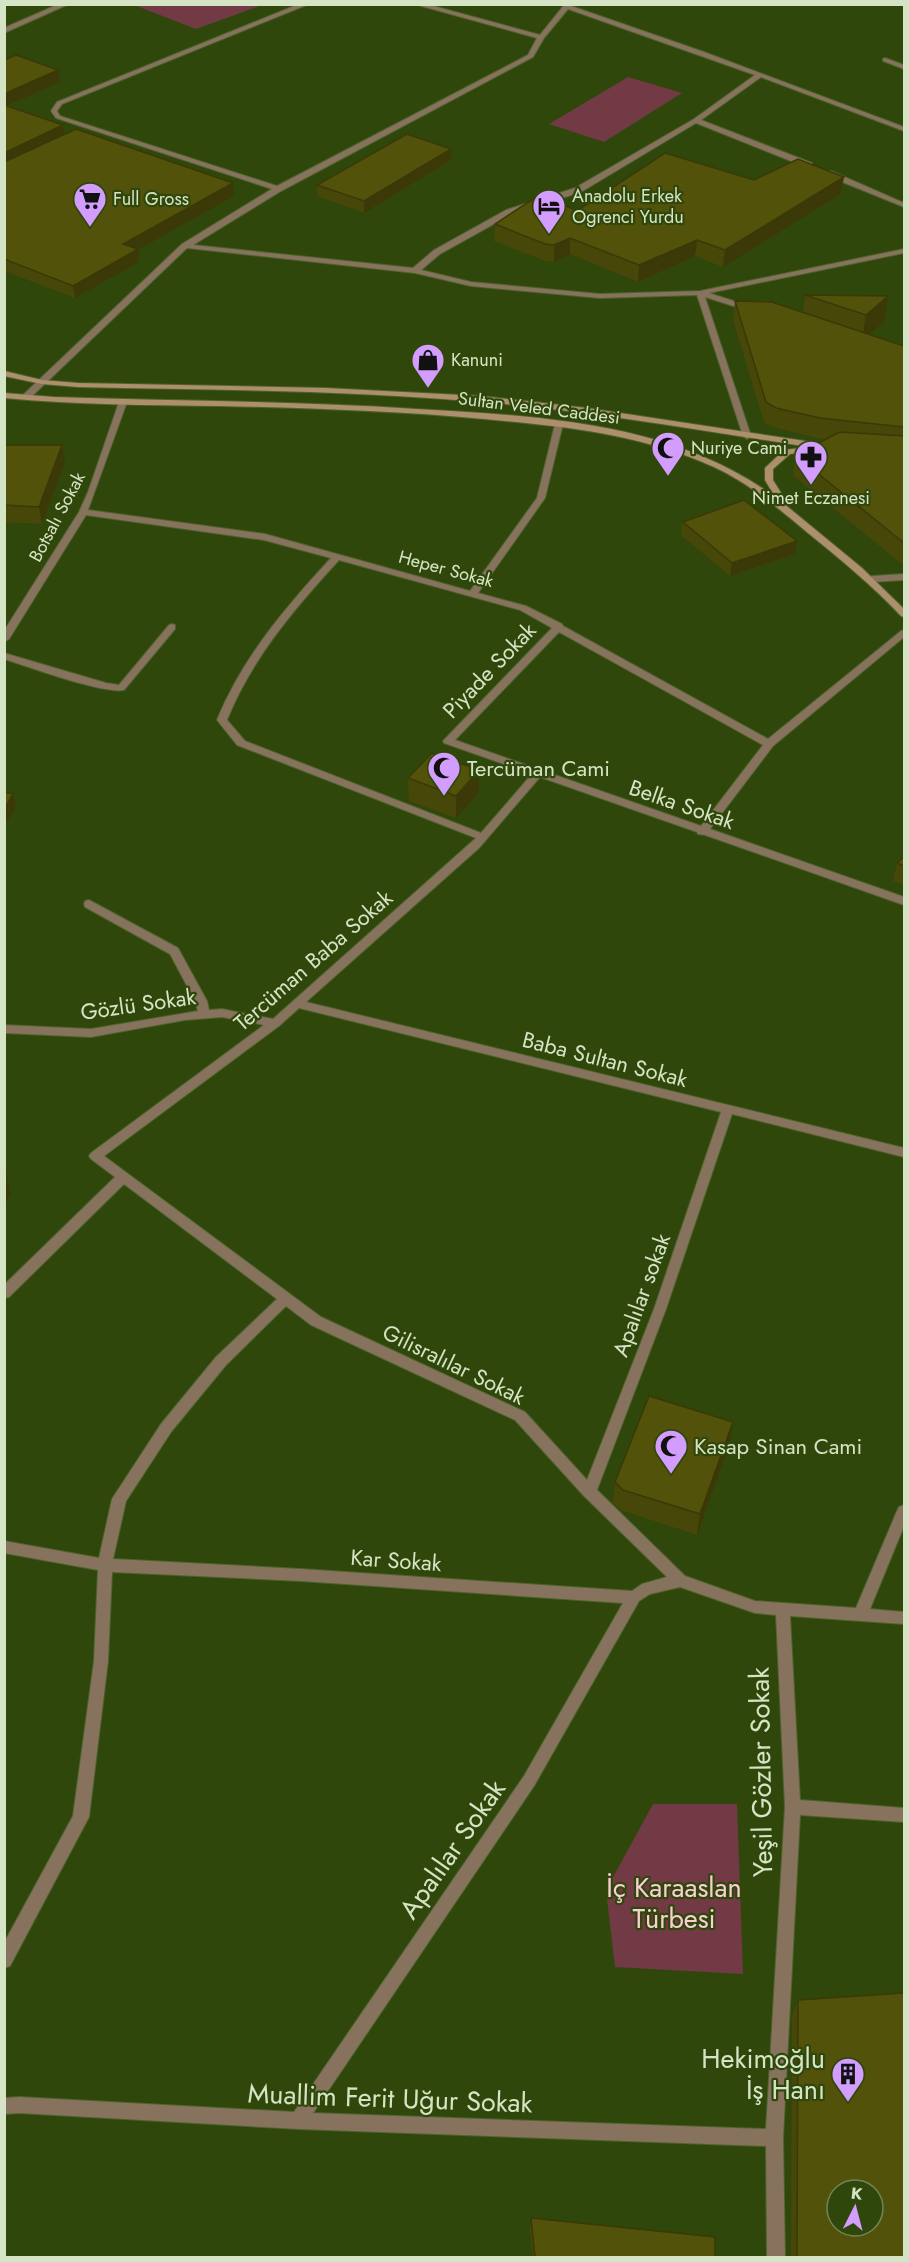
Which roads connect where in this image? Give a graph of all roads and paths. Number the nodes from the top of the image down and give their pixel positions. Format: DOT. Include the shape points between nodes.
graph roads {
  1 [pos="66,4"];
  2 [pos="306,4"];
  3 [pos="417,4"];
  4 [pos="568,6"];
  5 [pos="4,31"];
  6 [pos="541,37"];
  7 [pos="885,60"];
  8 [pos="904,67"];
  9 [pos="760,75"];
  10 [pos="696,120"];
  11 [pos="94,128"];
  12 [pos="904,129"];
  13 [pos="84,133"];
  14 [pos="278,189"];
  15 [pos="904,205"];
  16 [pos="185,246"];
  17 [pos="904,251"];
  18 [pos="415,271"];
  19 [pos="700,293"];
  20 [pos="757,312"];
  21 [pos="4,373"];
  22 [pos="42,382"];
  23 [pos="4,394"];
  24 [pos="26,397"];
  25 [pos="123,402"];
  26 [pos="559,424"];
  27 [pos="747,436"];
  28 [pos="82,512"];
  29 [pos="794,516"];
  30 [pos="337,557"];
  31 [pos="904,577"];
  32 [pos="872,579"];
  33 [pos="473,593"];
  34 [pos="904,614"];
  35 [pos="559,626"];
  36 [pos="172,627"];
  37 [pos="904,633"];
  38 [pos="4,639"];
  39 [pos="4,656"];
  40 [pos="448,741"];
  41 [pos="769,744"];
  42 [pos="538,773"];
  43 [pos="702,832"];
  44 [pos="482,837"];
  45 [pos="904,901"];
  46 [pos="89,904"];
  47 [pos="297,1004"];
  48 [pos="205,1014"];
  49 [pos="275,1023"];
  50 [pos="4,1029"];
  51 [pos="728,1109"];
  52 [pos="904,1152"];
  53 [pos="95,1156"];
  54 [pos="124,1176"];
  55 [pos="4,1293"];
  56 [pos="285,1299"];
  57 [pos="589,1492"];
  58 [pos="904,1511"];
  59 [pos="4,1547"];
  60 [pos="105,1565"];
  61 [pos="680,1581"];
  62 [pos="634,1597"];
  63 [pos="783,1611"];
  64 [pos="860,1616"];
  65 [pos="904,1618"];
  66 [pos="793,1807"];
  67 [pos="904,1815"];
  68 [pos="4,1960"];
  69 [pos="4,2106"];
  70 [pos="298,2121"];
  71 [pos="774,2138"];
  72 [pos="776,2258"];
  1 -- 5 [label="street"];
  2 -- 11 [label="street" via="59,103 54,111 58,117"];
  3 -- 6 [label="street"];
  4 -- 6 [label="street"];
  4 -- 9 [label="street"];
  6 -- 14 [label="street" via="531,56"];
  7 -- 8 [label="street"];
  9 -- 10 [label="street"];
  9 -- 12 [label="street"];
  10 -- 15 [label="street"];
  10 -- 18 [label="street" via="578,190 499,218 437,252"];
  11 -- 13 [label="street"];
  11 -- 14 [label="street"];
  14 -- 16 [label="street"];
  16 -- 18 [label="street"];
  16 -- 22 [label="street"];
  17 -- 19 [label="street"];
  18 -- 19 [label="street" via="471,284 600,296"];
  19 -- 20 [label="street"];
  19 -- 27 [label="street"];
  21 -- 22 [label="main road, Sultan Veled Caddesi"];
  22 -- 24 [label="street"];
  22 -- 27 [label="main road, Sultan Veled Caddesi" via="471,398"];
  23 -- 24 [label="main road, Sultan Veled Caddesi"];
  24 -- 25 [label="main road, Sultan Veled Caddesi"];
  25 -- 26 [label="main road, Sultan Veled Caddesi" via="408,410"];
  25 -- 28 [label="street, Botsalı Sokak"];
  26 -- 29 [label="main road, Sultan Veled Caddesi" via="634,437 688,453 744,479"];
  26 -- 33 [label="street" via="541,498"];
  27 -- 29 [label="main road, Sultan Veled Caddesi" via="835,448 787,452 769,468 775,493"];
  28 -- 30 [label="street, Heper Sokak" via="265,537"];
  28 -- 38 [label="street, Botsalı Sokak"];
  29 -- 32 [label="main road, Sultan Veled Caddesi"];
  30 -- 33 [label="street, Heper Sokak"];
  30 -- 44 [label="street" via="281,618 230,698 222,720 241,742"];
  31 -- 32 [label="street"];
  32 -- 34 [label="main road, Sultan Veled Caddesi"];
  33 -- 35 [label="street, Heper Sokak" via="523,608"];
  35 -- 40 [label="street, Piyade Sokak"];
  35 -- 41 [label="street, Heper Sokak"];
  36 -- 39 [label="street" via="122,688"];
  37 -- 41 [label="street"];
  40 -- 42 [label="street, Belka Sokak"];
  41 -- 43 [label="street"];
  42 -- 43 [label="street, Belka Sokak"];
  42 -- 44 [label="street, Tercüman Baba Sokak"];
  43 -- 45 [label="street, Belka Sokak"];
  44 -- 47 [label="street, Tercüman Baba Sokak"];
  46 -- 48 [label="street" via="174,951"];
  47 -- 49 [label="street, Tercüman Baba Sokak"];
  47 -- 51 [label="street, Baba Sultan Sokak"];
  48 -- 49 [label="street, Gözlü Sokak" via="222,1013"];
  48 -- 50 [label="street, Gözlü Sokak" via="91,1033"];
  49 -- 53 [label="street, Tercüman Baba Sokak"];
  51 -- 52 [label="street, Baba Sultan Sokak"];
  51 -- 57 [label="street, Apalılar sokak" via="660,1309"];
  53 -- 54 [label="street, Gilisralılar Sokak"];
  54 -- 55 [label="street"];
  54 -- 56 [label="street, Gilisralılar Sokak"];
  56 -- 57 [label="street, Gilisralılar Sokak" via="316,1321 520,1416"];
  56 -- 60 [label="street" via="221,1361 166,1428 119,1499"];
  57 -- 61 [label="street, Gilisralılar Sokak"];
  58 -- 64 [label="street"];
  59 -- 60 [label="street, Kar Sokak"];
  60 -- 62 [label="street, Kar Sokak"];
  60 -- 68 [label="street" via="101,1661 81,1817"];
  61 -- 62 [label="street, Kar Sokak" via="646,1587"];
  61 -- 63 [label="street, Gilisralılar Sokak" via="754,1607"];
  62 -- 70 [label="street, Apalılar Sokak" via="529,1781"];
  63 -- 64 [label="street, Gilisralılar Sokak"];
  63 -- 66 [label="street, Yeşil Gözler Sokak"];
  64 -- 65 [label="street, Gilisralılar Sokak"];
  66 -- 67 [label="street"];
  66 -- 71 [label="street, Yeşil Gözler Sokak"];
  69 -- 70 [label="street, Muallim Ferit Uğur Sokak"];
  70 -- 71 [label="street, Muallim Ferit Uğur Sokak"];
  71 -- 72 [label="street, Yeşil Gözler Sokak"];
}
